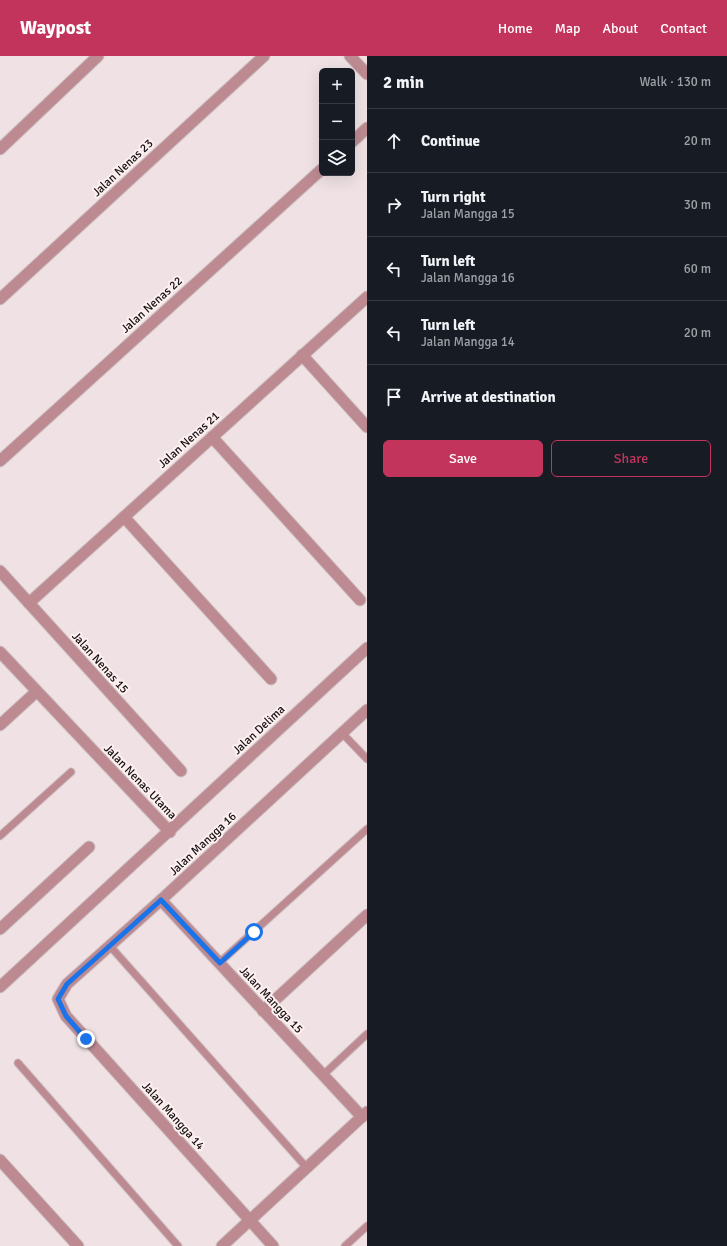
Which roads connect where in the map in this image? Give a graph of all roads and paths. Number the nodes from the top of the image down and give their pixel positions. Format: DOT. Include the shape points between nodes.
graph roads {
  1 [pos="98,56"];
  2 [pos="264,56"];
  3 [pos="350,56"];
  4 [pos="367,74"];
  5 [pos="367,128"];
  6 [pos="354,140"];
  7 [pos="0,149"];
  8 [pos="319,172"];
  9 [pos="367,297"];
  10 [pos="0,299"];
  11 [pos="302,355"];
  12 [pos="367,427"];
  13 [pos="212,437"];
  14 [pos="0,461"];
  15 [pos="124,517"];
  16 [pos="0,571"];
  17 [pos="360,600"];
  18 [pos="29,603"];
  19 [pos="367,648"];
  20 [pos="0,652"];
  21 [pos="271,679"];
  22 [pos="36,692"];
  23 [pos="367,710"];
  24 [pos="0,725"];
  25 [pos="342,733"];
  26 [pos="367,759"];
  27 [pos="181,771"];
  28 [pos="71,772"];
  29 [pos="367,829"];
  30 [pos="170,832"];
  31 [pos="0,836"];
  32 [pos="90,847"];
  33 [pos="161,900"];
  34 [pos="367,915"];
  35 [pos="1,926"];
  36 [pos="110,946"];
  37 [pos="220,963"];
  38 [pos="0,987"];
  39 [pos="58,999"];
  40 [pos="263,1011"];
  41 [pos="367,1034"];
  42 [pos="18,1063"];
  43 [pos="323,1075"];
  44 [pos="364,1115"];
  45 [pos="0,1160"];
  46 [pos="307,1168"];
  47 [pos="250,1220"];
  48 [pos="367,1226"];
  49 [pos="78,1246"];
  50 [pos="178,1246"];
  51 [pos="222,1246"];
  52 [pos="273,1246"];
  53 [pos="344,1246"];
  1 -- 7 [label="street"];
  2 -- 10 [label="street, Jalan Nenas 23"];
  3 -- 4 [label="street"];
  5 -- 6 [label="street"];
  8 -- 14 [label="street, Jalan Nenas 22"];
  9 -- 11 [label="street, Jalan Nenas 21"];
  11 -- 12 [label="street"];
  11 -- 13 [label="street, Jalan Nenas 21"];
  13 -- 15 [label="street, Jalan Nenas 21"];
  13 -- 17 [label="street"];
  15 -- 18 [label="street, Jalan Nenas 21"];
  15 -- 21 [label="street"];
  16 -- 18 [label="street, Jalan Nenas 15"];
  18 -- 27 [label="street, Jalan Nenas 15"];
  19 -- 30 [label="street, Jalan Delima"];
  20 -- 22 [label="street, Jalan Nenas Utama"];
  22 -- 24 [label="street"];
  22 -- 30 [label="street, Jalan Nenas Utama"];
  23 -- 25 [label="street, Jalan Mangga 16"];
  25 -- 26 [label="lane"];
  25 -- 33 [label="street, Jalan Mangga 16"];
  28 -- 31 [label="lane"];
  29 -- 37 [label="lane"];
  30 -- 38 [label="street, Jalan Nenas Utama"];
  32 -- 35 [label="street"];
  33 -- 36 [label="street, Jalan Mangga 16"];
  33 -- 37 [label="street, Jalan Mangga 15"];
  34 -- 40 [label="street"];
  36 -- 39 [label="street, Jalan Mangga 16" via="67,984"];
  36 -- 46 [label="lane"];
  37 -- 40 [label="street, Jalan Mangga 15"];
  39 -- 47 [label="street, Jalan Mangga 14" via="66,1016"];
  40 -- 43 [label="street, Jalan Mangga 15"];
  41 -- 43 [label="lane"];
  42 -- 50 [label="lane"];
  43 -- 44 [label="street, Jalan Mangga 15"];
  44 -- 46 [label="street"];
  45 -- 49 [label="street"];
  46 -- 47 [label="street"];
  47 -- 51 [label="street"];
  47 -- 52 [label="street, Jalan Mangga 14"];
  48 -- 53 [label="lane"];
}
